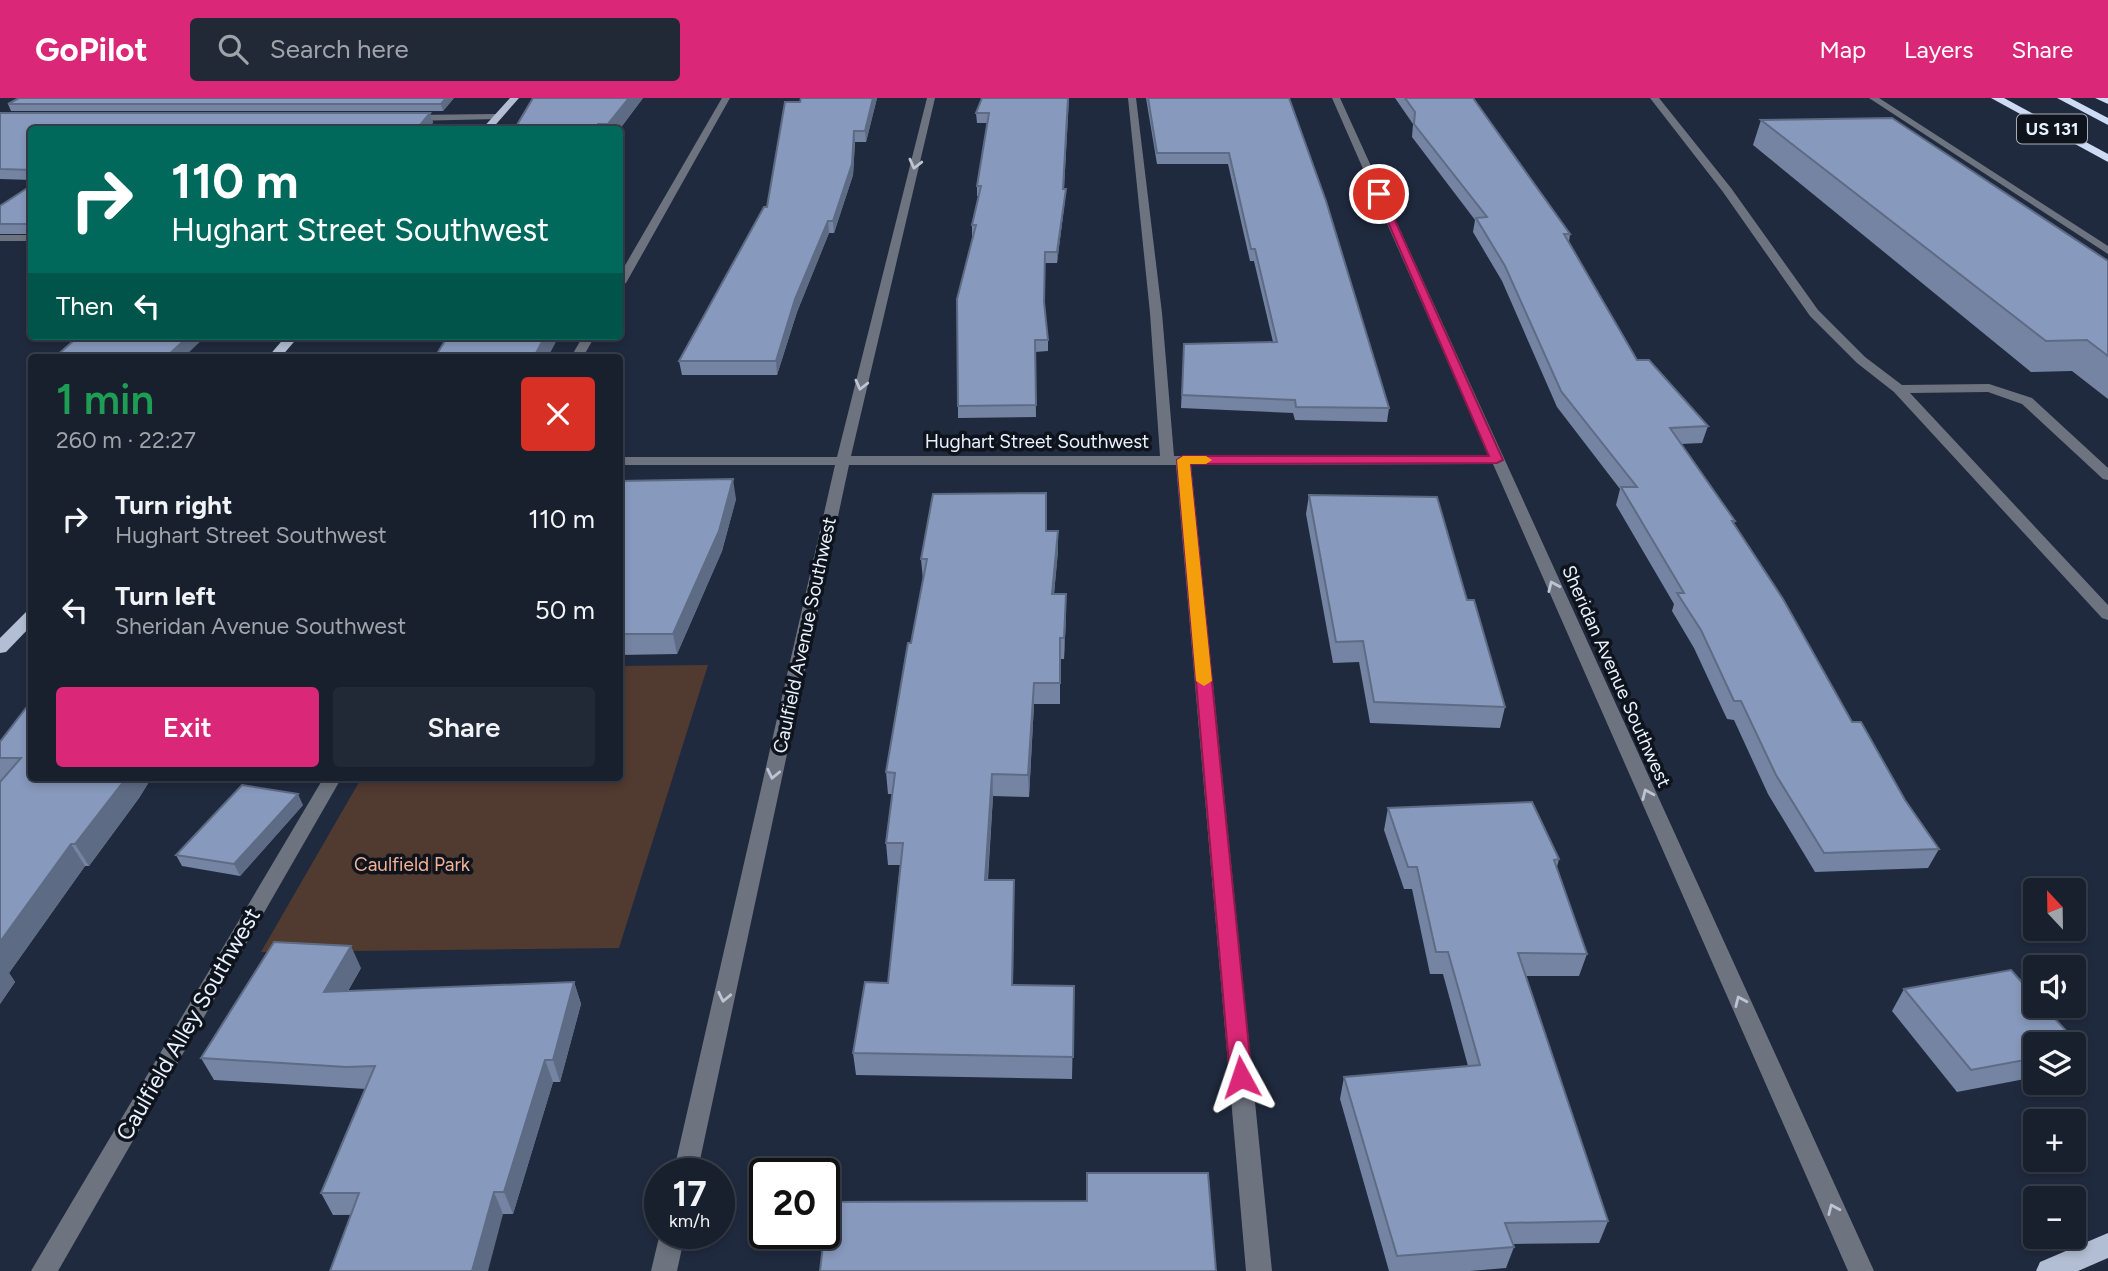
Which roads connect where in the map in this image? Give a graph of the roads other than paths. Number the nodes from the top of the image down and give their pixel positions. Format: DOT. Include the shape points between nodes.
graph roads {
  1 [pos="515,98"];
  2 [pos="726,98"];
  3 [pos="931,98"];
  4 [pos="1132,98"];
  5 [pos="1336,98"];
  6 [pos="1654,98"];
  7 [pos="1873,98"];
  8 [pos="1996,98"];
  9 [pos="2062,98"];
  10 [pos="2101,98"];
  11 [pos="2108,101"];
  12 [pos="496,117"];
  13 [pos="400,118"];
  14 [pos="2108,122"];
  15 [pos="488,126"];
  16 [pos="2108,159"];
  17 [pos="0,238"];
  18 [pos="28,238"];
  19 [pos="2108,251"];
  20 [pos="623,278"];
  21 [pos="289,340"];
  22 [pos="277,354"];
  23 [pos="1899,389"];
  24 [pos="843,460"];
  25 [pos="1175,460"];
  26 [pos="1497,460"];
  27 [pos="623,461"];
  28 [pos="2108,476"];
  29 [pos="2108,615"];
  30 [pos="28,619"];
  31 [pos="0,648"];
  32 [pos="331,781"];
  33 [pos="689,1158"];
  34 [pos="2108,1245"];
  35 [pos="668,1249"];
  36 [pos="44,1271"];
  37 [pos="663,1271"];
  38 [pos="1259,1271"];
  39 [pos="1861,1271"];
  40 [pos="2049,1271"];
  1 -- 12 [label="main road"];
  2 -- 20 [label="street"];
  3 -- 24 [label="street, Caulfield Avenue Southwest, one-way"];
  4 -- 25 [label="street"];
  5 -- 26 [label="street, Sheridan Avenue Southwest"];
  6 -- 23 [label="street" via="1727,190 1814,313 1861,360"];
  7 -- 19 [label="street"];
  8 -- 16 [label="highway, US 131"];
  9 -- 14 [label="highway, US 131"];
  10 -- 11 [label="highway"];
  12 -- 13 [label="street"];
  12 -- 15 [label="main road"];
  17 -- 18 [label="street"];
  21 -- 22 [label="main road"];
  23 -- 28 [label="street" via="1989,388 2027,401"];
  23 -- 29 [label="street"];
  24 -- 25 [label="street, Hughart Street Southwest"];
  24 -- 27 [label="street, Hughart Street Southwest"];
  24 -- 33 [label="street, Caulfield Avenue Southwest, one-way"];
  25 -- 26 [label="street, Hughart Street Southwest"];
  25 -- 38 [label="street"];
  39 -- 26 [label="street, Sheridan Avenue Southwest, one-way"];
  30 -- 31 [label="main road"];
  32 -- 36 [label="street, Caulfield Alley Southwest"];
  34 -- 40 [label="main road"];
  35 -- 37 [label="street"];
}
